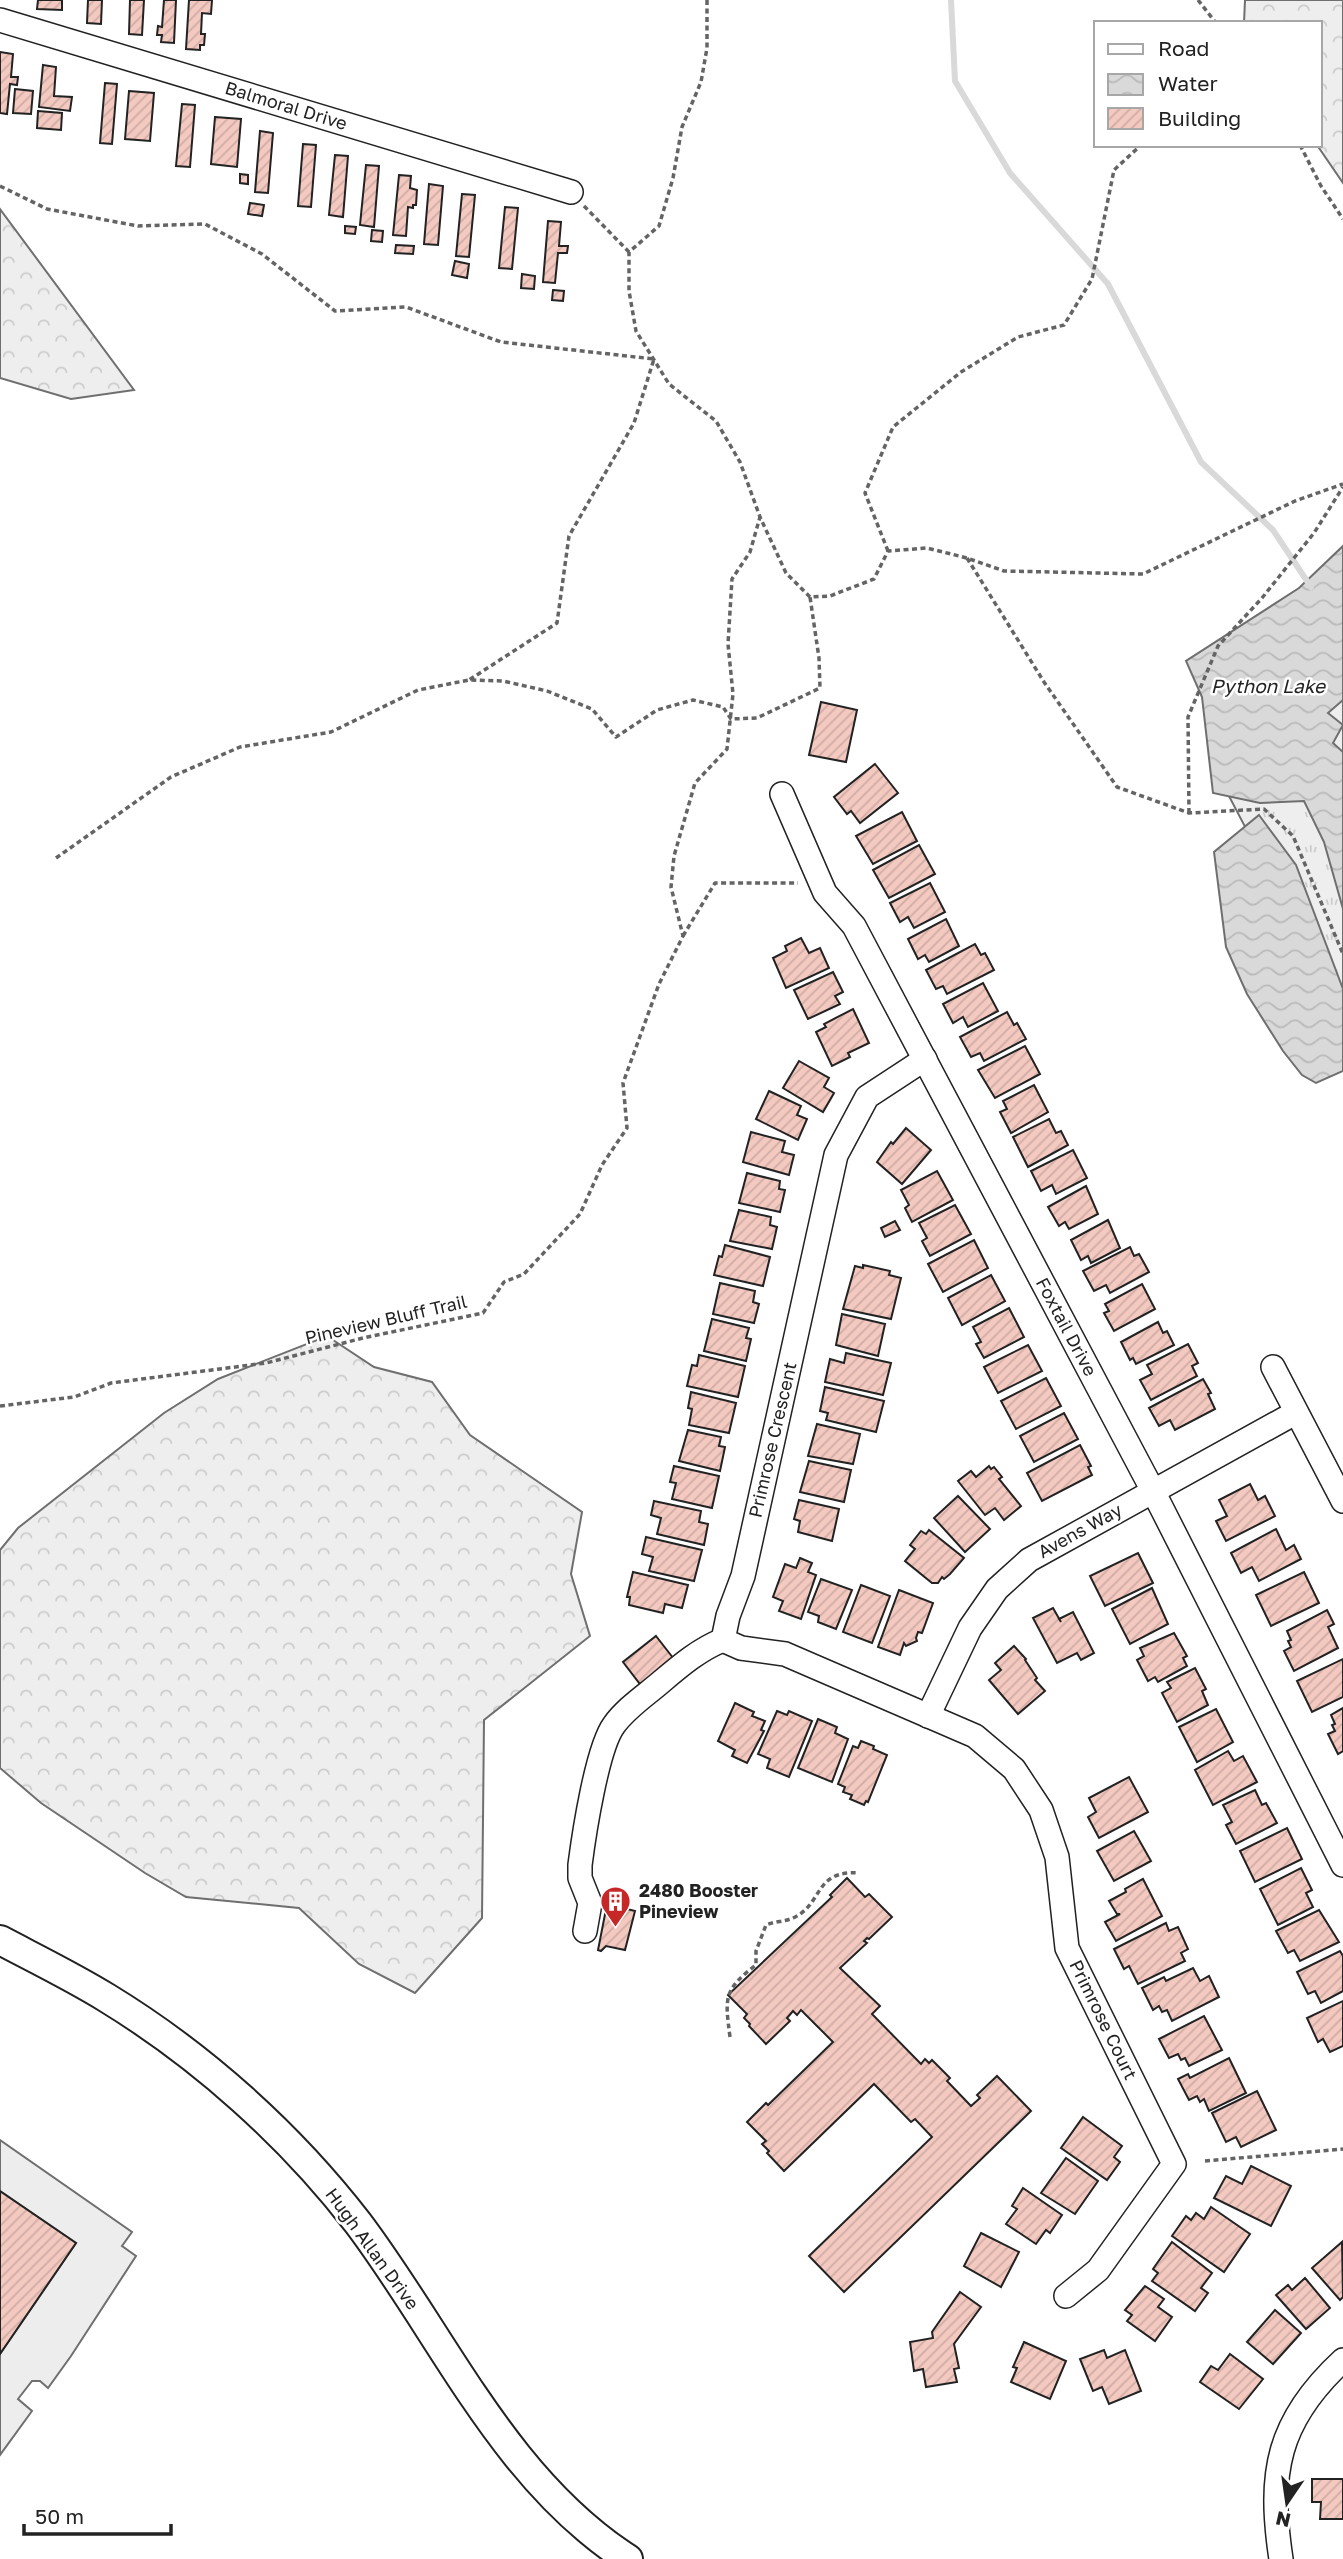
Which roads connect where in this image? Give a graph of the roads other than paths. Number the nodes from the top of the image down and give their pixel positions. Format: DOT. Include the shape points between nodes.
graph roads {
  1 [pos="0,20"];
  2 [pos="571,192"];
  3 [pos="782,794"];
  4 [pos="925,1059"];
  5 [pos="1273,1367"];
  6 [pos="1295,1413"];
  7 [pos="1153,1491"];
  8 [pos="1343,1501"];
  9 [pos="723,1640"];
  10 [pos="928,1716"];
  11 [pos="1343,1866"];
  12 [pos="585,1931"];
  13 [pos="0,1940"];
  14 [pos="1066,2296"];
  15 [pos="1343,2360"];
  16 [pos="628,2559"];
  17 [pos="1281,2559"];
  1 -- 2 [label="street, Balmoral Drive"];
  3 -- 4 [label="street, Foxtail Drive" via="825,893 855,926"];
  4 -- 7 [label="street, Foxtail Drive"];
  4 -- 9 [label="street, Primrose Crescent" via="867,1097 836,1155 743,1576"];
  5 -- 6 [label="street"];
  6 -- 7 [label="street, Avens Way"];
  6 -- 8 [label="street"];
  7 -- 10 [label="street, Avens Way" via="1029,1560 997,1589 970,1628"];
  7 -- 11 [label="street, Foxtail Drive"];
  9 -- 10 [label="street" via="741,1648 785,1654"];
  9 -- 12 [label="street" via="705,1646 667,1677 621,1717 608,1735 580,1866 590,1903"];
  10 -- 14 [label="street, Primrose Court" via="975,1736 995,1752 1014,1769 1041,1810 1057,1857 1067,1948 1174,2164 1098,2270"];
  13 -- 16 [label="main road, Hugh Allan Drive" via="159,2032 270,2126 317,2173 358,2224 509,2449 579,2522"];
  15 -- 17 [label="street" via="1293,2420 1278,2467 1275,2514"];
}
